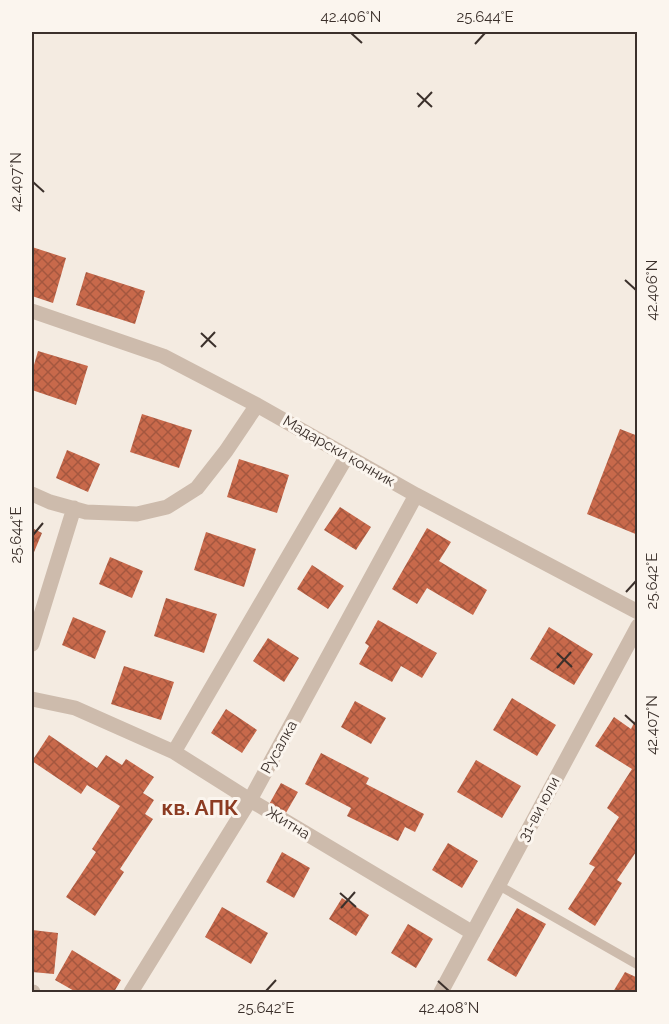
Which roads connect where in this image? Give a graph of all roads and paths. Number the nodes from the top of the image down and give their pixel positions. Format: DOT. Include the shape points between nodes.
graph roads {
  1 [pos="32,311"];
  2 [pos="257,405"];
  3 [pos="346,456"];
  4 [pos="32,494"];
  5 [pos="416,495"];
  6 [pos="74,508"];
  7 [pos="638,612"];
  8 [pos="638,626"];
  9 [pos="32,644"];
  10 [pos="32,699"];
  11 [pos="174,752"];
  12 [pos="250,800"];
  13 [pos="498,885"];
  14 [pos="473,933"];
  15 [pos="638,964"];
  16 [pos="131,993"];
  17 [pos="441,993"];
  1 -- 2 [label="street, Мадарски конник" via="163,356"];
  2 -- 3 [label="street, Мадарски конник"];
  2 -- 6 [label="street" via="197,488 167,507 137,514"];
  3 -- 5 [label="street, Мадарски конник"];
  3 -- 11 [label="street"];
  4 -- 6 [label="street"];
  5 -- 7 [label="street, Мадарски конник"];
  5 -- 12 [label="street, Русалка"];
  6 -- 9 [label="street"];
  8 -- 13 [label="street, 31-ви юли"];
  10 -- 11 [label="street, Житна" via="75,708"];
  11 -- 12 [label="street, Житна"];
  12 -- 14 [label="street, Житна"];
  12 -- 16 [label="street, Русалка"];
  13 -- 14 [label="street, 31-ви юли"];
  13 -- 15 [label="lane"];
  14 -- 17 [label="street, 31-ви юли"];
}
